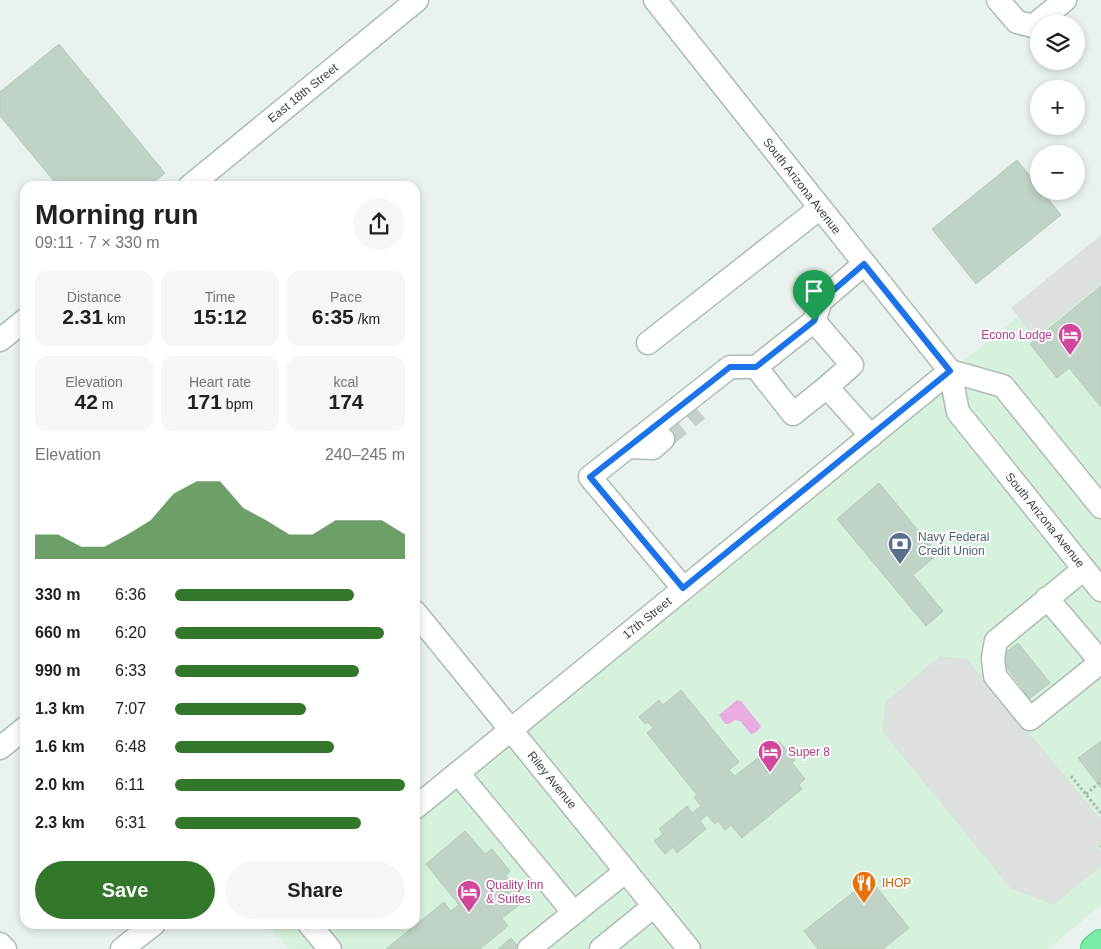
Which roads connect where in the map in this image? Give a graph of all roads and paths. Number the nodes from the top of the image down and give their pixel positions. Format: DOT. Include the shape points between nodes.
graph roads {
  1 [pos="417,0"];
  2 [pos="655,0"];
  3 [pos="998,0"];
  4 [pos="1064,0"];
  5 [pos="196,181"];
  6 [pos="820,208"];
  7 [pos="864,264"];
  8 [pos="814,321"];
  9 [pos="20,324"];
  10 [pos="0,340"];
  11 [pos="648,343"];
  12 [pos="756,367"];
  13 [pos="950,371"];
  14 [pos="711,382"];
  15 [pos="827,387"];
  16 [pos="698,410"];
  17 [pos="872,436"];
  18 [pos="663,439"];
  19 [pos="628,447"];
  20 [pos="1101,507"];
  21 [pos="1084,569"];
  22 [pos="683,588"];
  23 [pos="1101,590"];
  24 [pos="1047,598"];
  25 [pos="420,618"];
  26 [pos="511,730"];
  27 [pos="20,732"];
  28 [pos="0,748"];
  29 [pos="458,773"];
  30 [pos="1070,776"];
  31 [pos="1100,782"];
  32 [pos="1086,794"];
  33 [pos="420,804"];
  34 [pos="1101,812"];
  35 [pos="626,871"];
  36 [pos="654,906"];
  37 [pos="574,913"];
  38 [pos="148,929"];
  39 [pos="313,929"];
  40 [pos="0,944"];
  41 [pos="1101,944"];
  42 [pos="5,949"];
  43 [pos="122,949"];
  44 [pos="330,949"];
  45 [pos="529,949"];
  46 [pos="601,949"];
  47 [pos="689,949"];
  48 [pos="1095,949"];
  1 -- 5 [label="street, East 18th Street"];
  2 -- 6 [label="street, South Arizona Avenue"];
  3 -- 4 [label="street" via="1017,22 1033,26"];
  6 -- 7 [label="street, South Arizona Avenue"];
  6 -- 11 [label="street"];
  7 -- 8 [label="street" via="821,301"];
  7 -- 13 [label="street, South Arizona Avenue"];
  8 -- 12 [label="street"];
  8 -- 15 [label="street" via="852,365"];
  9 -- 10 [label="street"];
  12 -- 14 [label="street" via="730,367"];
  12 -- 15 [label="street" via="793,414"];
  13 -- 17 [label="street, 17th Street"];
  13 -- 20 [label="street" via="1003,386"];
  13 -- 21 [label="street, South Arizona Avenue" via="958,412"];
  14 -- 16 [label="street" via="710,400"];
  14 -- 19 [label="street"];
  15 -- 17 [label="street"];
  17 -- 22 [label="street, 17th Street"];
  18 -- 19 [label="street" via="653,448"];
  19 -- 22 [label="street" via="590,477"];
  21 -- 23 [label="street, South Arizona Avenue"];
  21 -- 24 [label="street"];
  22 -- 26 [label="street, 17th Street"];
  24 -- 24 [label="street" via="996,641 993,658 995,676 1030,719 1101,662"];
  25 -- 26 [label="street, Riley Avenue"];
  26 -- 29 [label="street, 17th Street"];
  26 -- 35 [label="street, Riley Avenue"];
  27 -- 28 [label="street"];
  29 -- 33 [label="street, 17th Street"];
  29 -- 37 [label="street"];
  30 -- 32 [label="path"];
  31 -- 32 [label="path"];
  32 -- 34 [label="path"];
  35 -- 36 [label="street, Riley Avenue"];
  35 -- 37 [label="street"];
  36 -- 46 [label="street"];
  36 -- 47 [label="street, Riley Avenue"];
  37 -- 45 [label="street"];
  38 -- 43 [label="street"];
  39 -- 44 [label="street"];
  40 -- 42 [label="street"];
  41 -- 48 [label="highway"];
}
